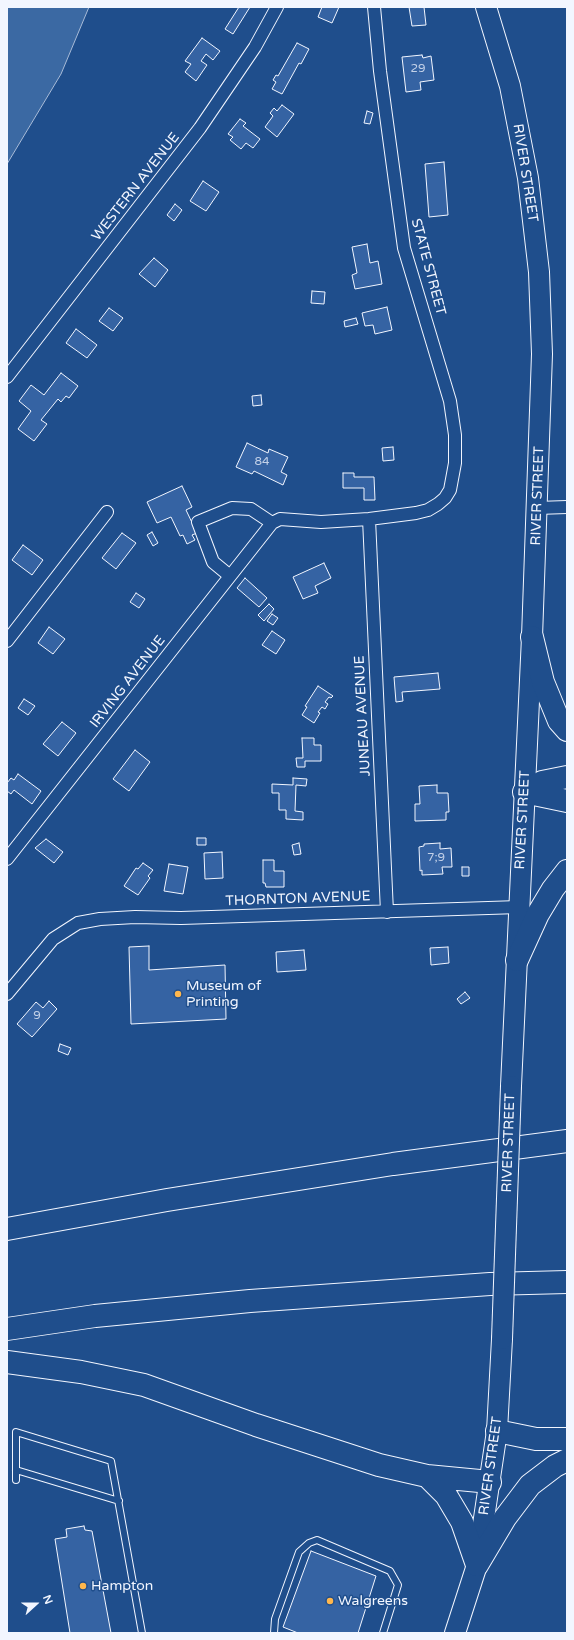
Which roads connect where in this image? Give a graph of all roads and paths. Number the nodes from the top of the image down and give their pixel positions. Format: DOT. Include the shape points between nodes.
graph roads {
  1 [pos="277,7"];
  2 [pos="374,7"];
  3 [pos="486,7"];
  4 [pos="7,377"];
  5 [pos="567,507"];
  6 [pos="537,508"];
  7 [pos="107,512"];
  8 [pos="369,519"];
  9 [pos="272,523"];
  10 [pos="230,576"];
  11 [pos="532,637"];
  12 [pos="7,641"];
  13 [pos="567,730"];
  14 [pos="567,777"];
  15 [pos="524,792"];
  16 [pos="567,802"];
  17 [pos="7,859"];
  18 [pos="567,871"];
  19 [pos="519,907"];
  20 [pos="387,912"];
  21 [pos="517,960"];
  22 [pos="7,994"];
  23 [pos="567,1141"];
  24 [pos="7,1228"];
  25 [pos="567,1282"];
  26 [pos="7,1329"];
  27 [pos="7,1362"];
  28 [pos="497,1431"];
  29 [pos="567,1439"];
  30 [pos="567,1460"];
  31 [pos="16,1470"];
  32 [pos="428,1476"];
  33 [pos="16,1480"];
  34 [pos="490,1482"];
  35 [pos="119,1501"];
  36 [pos="477,1565"];
  37 [pos="142,1633"];
  38 [pos="274,1633"];
  39 [pos="383,1633"];
  40 [pos="455,1633"];
  1 -- 4 [label="street, WESTERN AVENUE" via="255,47 200,128"];
  2 -- 8 [label="street, STATE STREET" via="404,248 447,387 455,436 455,463 450,490 438,504 416,513"];
  3 -- 6 [label="main road, RIVER STREET" via="510,86 528,178 538,264 542,354"];
  5 -- 6 [label="street"];
  6 -- 11 [label="main road, RIVER STREET"];
  7 -- 12 [label="street"];
  8 -- 9 [label="street, STATE STREET" via="322,522 286,519"];
  8 -- 20 [label="street, JUNEAU AVENUE"];
  9 -- 10 [label="street, IRVING AVENUE"];
  9 -- 10 [label="street" via="251,509 232,508 198,522 213,562"];
  10 -- 17 [label="street, IRVING AVENUE"];
  11 -- 13 [label="highway" via="543,682 559,721"];
  11 -- 15 [label="main road, RIVER STREET"];
  14 -- 15 [label="highway" via="542,782"];
  15 -- 16 [label="highway"];
  15 -- 19 [label="main road, RIVER STREET"];
  18 -- 21 [label="highway" via="538,914"];
  19 -- 20 [label="street, THORNTON AVENUE"];
  19 -- 21 [label="main road, RIVER STREET"];
  20 -- 22 [label="street, THORNTON AVENUE" via="135,917 78,923 53,939"];
  21 -- 28 [label="main road, RIVER STREET, bridge"];
  23 -- 24 [label="highway" via="369,1168"];
  25 -- 26 [label="highway" via="490,1284 250,1301 94,1316"];
  27 -- 32 [label="highway" via="82,1372 144,1385 379,1465"];
  28 -- 29 [label="highway" via="536,1439"];
  28 -- 34 [label="main road, RIVER STREET"];
  30 -- 36 [label="highway" via="530,1485 505,1518"];
  31 -- 33 [label="lane"];
  31 -- 35 [label="lane"];
  31 -- 35 [label="lane" via="16,1432 111,1460"];
  32 -- 34 [label="highway"];
  32 -- 36 [label="highway" via="446,1495 462,1522"];
  34 -- 36 [label="main road, RIVER STREET"];
  35 -- 37 [label="lane"];
  36 -- 40 [label="main road, RIVER STREET"];
  38 -- 39 [label="lane" via="275,1619 299,1552 309,1542 317,1540 390,1571 398,1585"];
}
